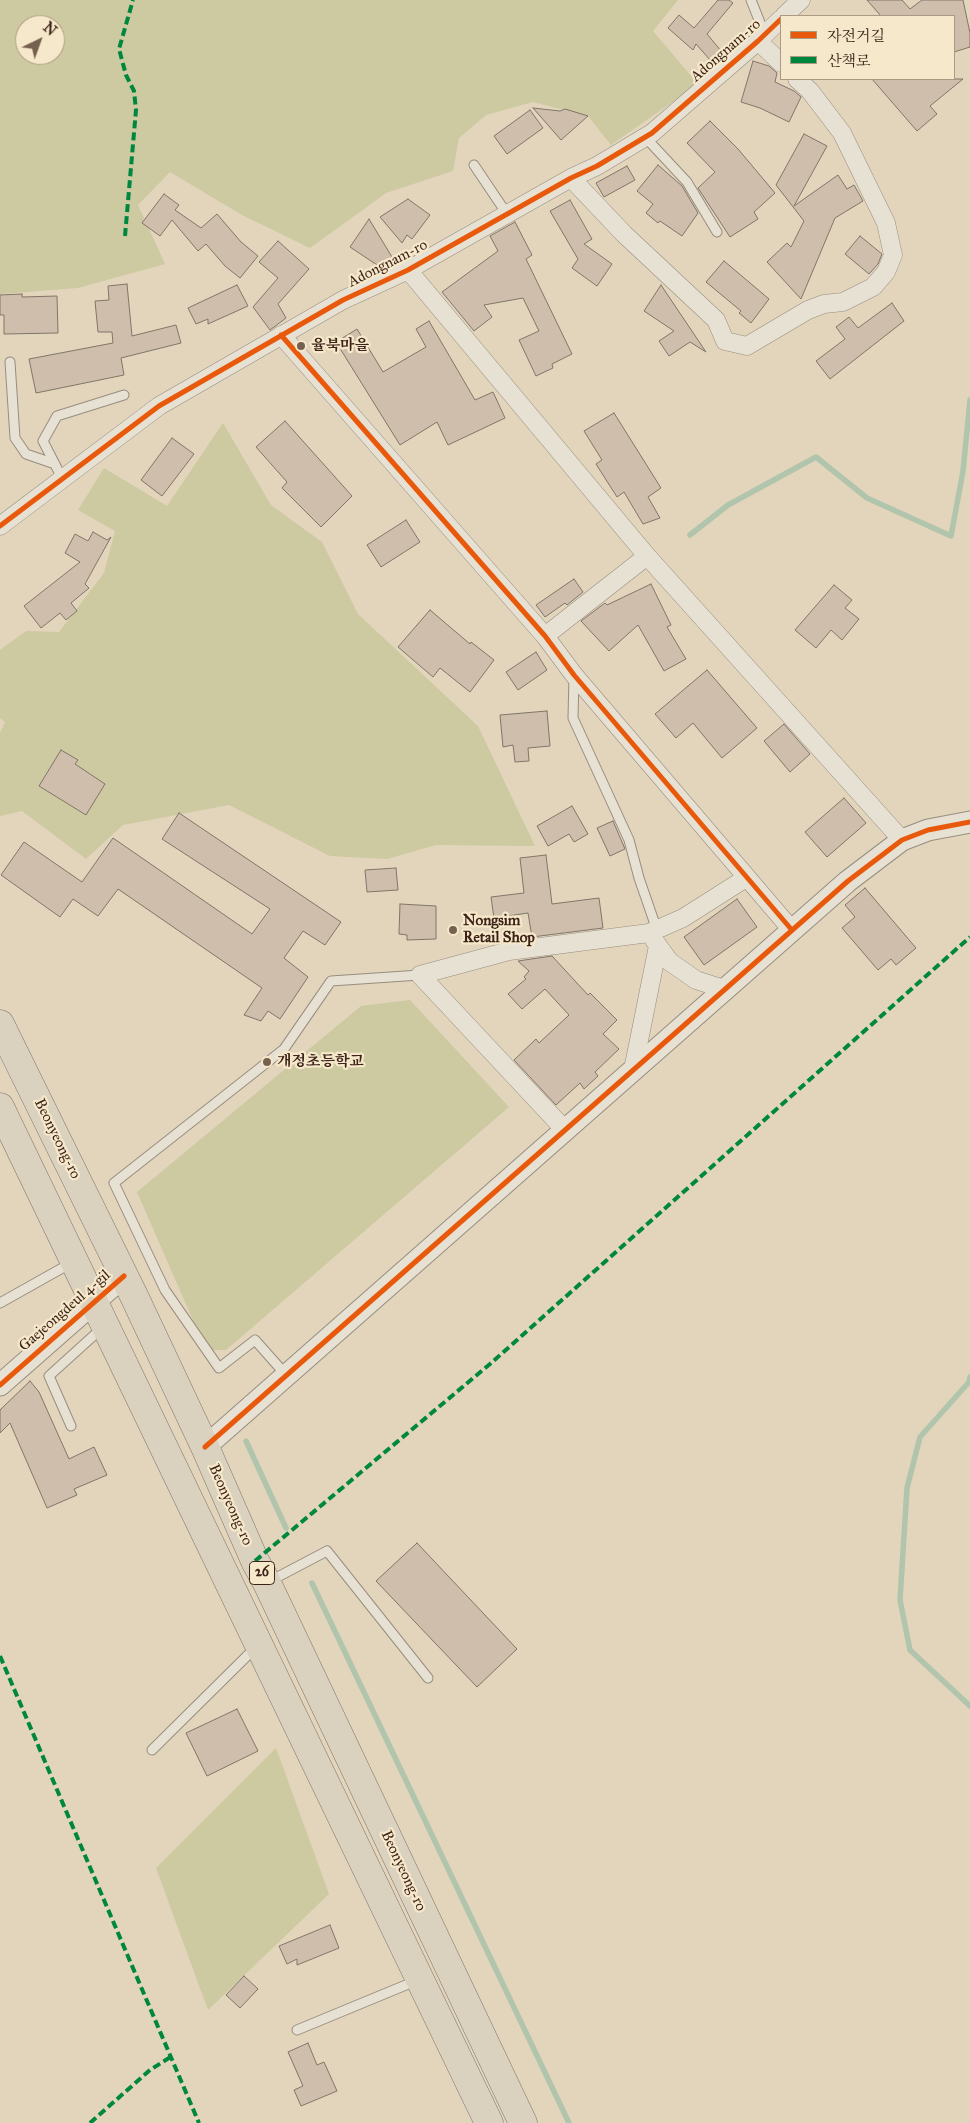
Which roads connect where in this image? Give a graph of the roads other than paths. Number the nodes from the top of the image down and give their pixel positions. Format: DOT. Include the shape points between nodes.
graph roads {
  1 [pos="751,0"];
  2 [pos="799,0"];
  3 [pos="784,15"];
  4 [pos="780,19"];
  5 [pos="762,38"];
  6 [pos="780,62"];
  7 [pos="798,80"];
  8 [pos="645,137"];
  9 [pos="474,165"];
  10 [pos="571,178"];
  11 [pos="507,214"];
  12 [pos="717,232"];
  13 [pos="408,270"];
  14 [pos="281,336"];
  15 [pos="10,362"];
  16 [pos="124,395"];
  17 [pos="54,464"];
  18 [pos="63,480"];
  19 [pos="0,526"];
  20 [pos="648,556"];
  21 [pos="545,636"];
  22 [pos="574,675"];
  23 [pos="970,822"];
  24 [pos="902,840"];
  25 [pos="746,878"];
  26 [pos="791,929"];
  27 [pos="655,936"];
  28 [pos="420,974"];
  29 [pos="724,989"];
  30 [pos="0,1024"];
  31 [pos="633,1070"];
  32 [pos="0,1107"];
  33 [pos="565,1130"];
  34 [pos="75,1260"];
  35 [pos="124,1276"];
  36 [pos="95,1300"];
  37 [pos="0,1303"];
  38 [pos="106,1325"];
  39 [pos="286,1375"];
  40 [pos="0,1385"];
  41 [pos="71,1426"];
  42 [pos="204,1446"];
  43 [pos="267,1583"];
  44 [pos="260,1644"];
  45 [pos="428,1678"];
  46 [pos="152,1750"];
  47 [pos="420,1979"];
  48 [pos="298,2030"];
  49 [pos="489,2123"];
  50 [pos="522,2123"];
  1 -- 5 [label="lane"];
  2 -- 3 [label="street, Adongnam-ro"];
  4 -- 5 [label="street, Adongnam-ro"];
  5 -- 6 [label="street"];
  5 -- 8 [label="street, Adongnam-ro"];
  7 -- 10 [label="street" via="842,133 886,223 893,255 886,272 873,288 843,302 808,310 747,346 725,341 716,320 624,234"];
  8 -- 10 [label="street, Adongnam-ro"];
  8 -- 12 [label="lane" via="686,182"];
  9 -- 11 [label="lane"];
  10 -- 11 [label="street, Adongnam-ro"];
  11 -- 13 [label="street, Adongnam-ro"];
  13 -- 14 [label="street, Adongnam-ro" via="343,300"];
  13 -- 20 [label="street"];
  14 -- 18 [label="street, Adongnam-ro" via="158,406"];
  14 -- 21 [label="street"];
  15 -- 17 [label="lane" via="15,438 26,454"];
  16 -- 17 [label="lane" via="57,416 43,441"];
  17 -- 18 [label="lane"];
  18 -- 19 [label="street, Adongnam-ro"];
  20 -- 21 [label="street"];
  20 -- 24 [label="street"];
  21 -- 22 [label="street"];
  22 -- 25 [label="street"];
  22 -- 27 [label="lane" via="574,718 629,840"];
  23 -- 24 [label="street" via="928,830"];
  24 -- 26 [label="street" via="848,880"];
  25 -- 26 [label="street"];
  25 -- 27 [label="street"];
  26 -- 29 [label="street"];
  27 -- 28 [label="street" via="509,951"];
  27 -- 29 [label="street" via="670,962 696,980"];
  27 -- 31 [label="street"];
  28 -- 33 [label="street"];
  28 -- 39 [label="lane" via="331,981 284,1049 114,1183 165,1290 219,1368 255,1340"];
  29 -- 31 [label="street"];
  30 -- 35 [label="main road, Beonyeong-ro / 26"];
  31 -- 33 [label="street"];
  32 -- 34 [label="main road, Beonyeong-ro / 26"];
  33 -- 39 [label="street"];
  34 -- 36 [label="main road, Beonyeong-ro / 26"];
  34 -- 37 [label="lane"];
  35 -- 36 [label="street, Gaejeongdeul 4-gil"];
  35 -- 42 [label="main road, Beonyeong-ro / 26"];
  36 -- 38 [label="main road, Beonyeong-ro / 26"];
  36 -- 40 [label="street, Gaejeongdeul 4-gil"];
  38 -- 41 [label="lane" via="49,1376"];
  38 -- 44 [label="main road, Beonyeong-ro / 26"];
  39 -- 42 [label="street"];
  42 -- 43 [label="main road, Beonyeong-ro / 26"];
  43 -- 45 [label="lane" via="327,1551"];
  43 -- 50 [label="main road, Beonyeong-ro / 26"];
  44 -- 46 [label="lane"];
  44 -- 47 [label="main road, Beonyeong-ro / 26"];
  47 -- 48 [label="lane"];
  47 -- 49 [label="main road, Beonyeong-ro / 26"];
}
